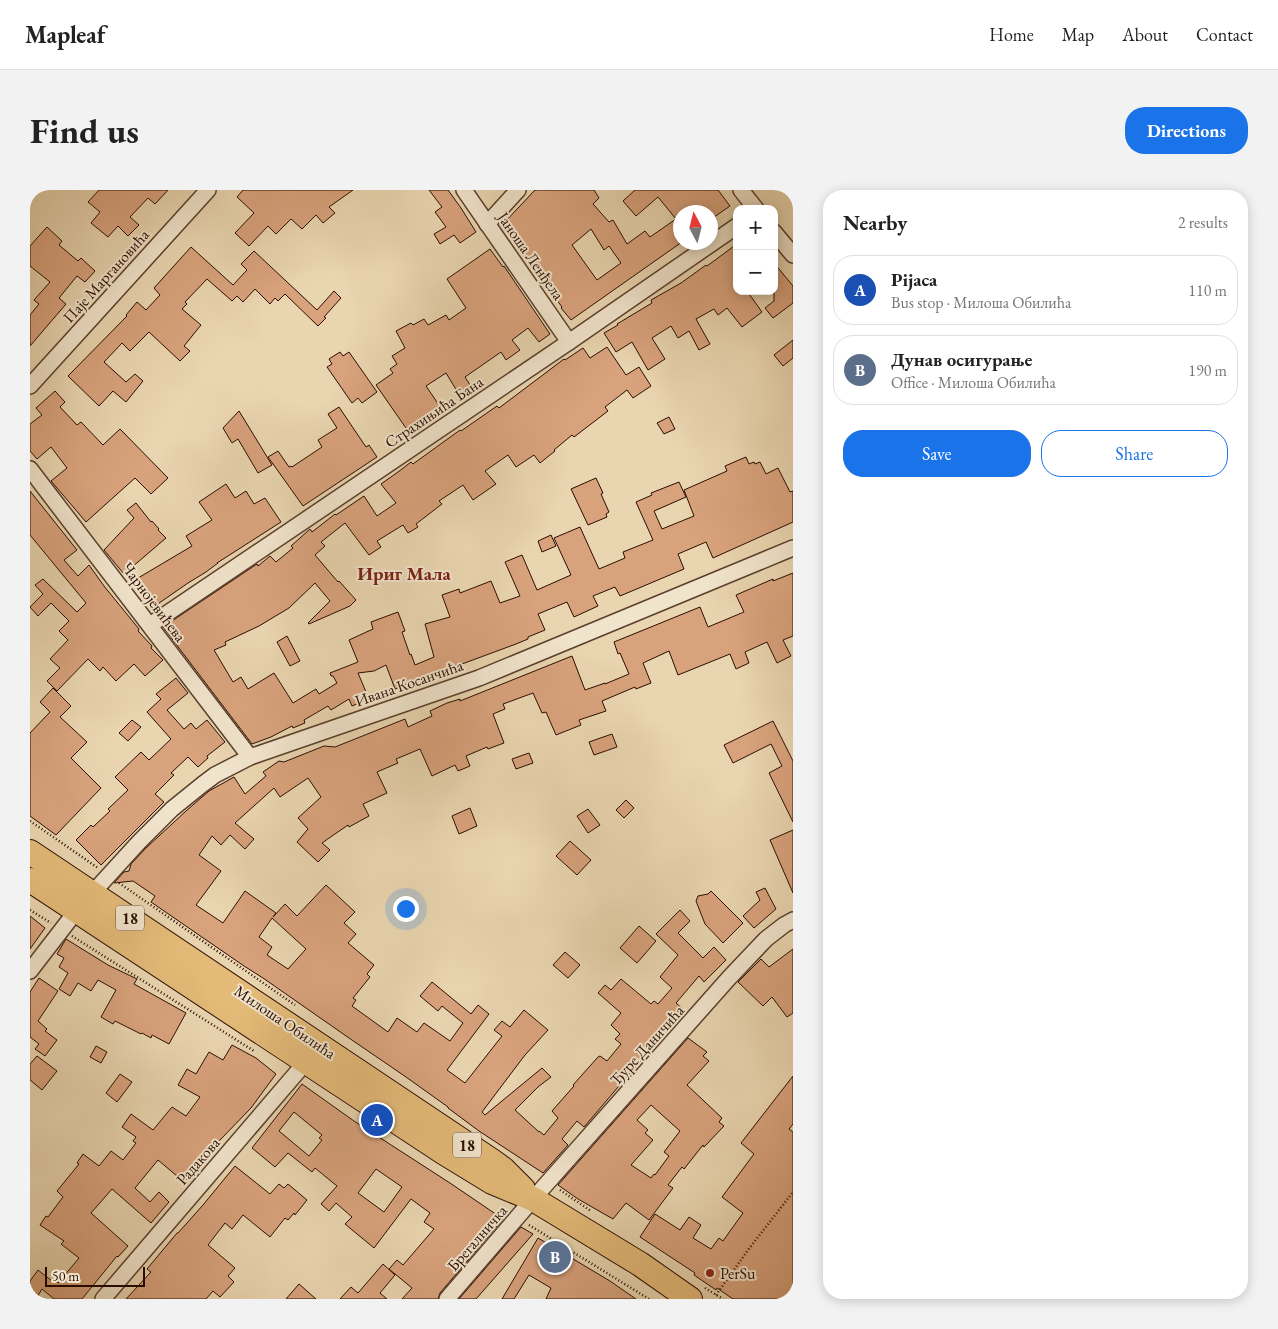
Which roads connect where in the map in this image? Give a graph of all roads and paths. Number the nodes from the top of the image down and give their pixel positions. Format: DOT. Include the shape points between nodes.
graph roads {
  1 [pos="207,190"];
  2 [pos="464,190"];
  3 [pos="518,190"];
  4 [pos="741,190"];
  5 [pos="753,205"];
  6 [pos="487,224"];
  7 [pos="733,229"];
  8 [pos="778,237"];
  9 [pos="793,256"];
  10 [pos="570,342"];
  11 [pos="30,386"];
  12 [pos="30,469"];
  13 [pos="793,548"];
  14 [pos="150,625"];
  15 [pos="250,757"];
  16 [pos="30,852"];
  17 [pos="30,880"];
  18 [pos="85,902"];
  19 [pos="793,920"];
  20 [pos="30,971"];
  21 [pos="313,1053"];
  22 [pos="793,1192"];
  23 [pos="533,1199"];
  24 [pos="716,1295"];
  25 [pos="102,1299"];
  26 [pos="446,1299"];
  27 [pos="690,1299"];
  1 -- 11 [label="street, Паје Маргановића"];
  2 -- 6 [label="street, Јаноша Ленђела"];
  3 -- 6 [label="street"];
  4 -- 5 [label="street"];
  6 -- 10 [label="street, Јаноша Ленђела"];
  7 -- 10 [label="street, Страхињића Бана"];
  8 -- 9 [label="street"];
  10 -- 14 [label="street, Страхињића Бана"];
  12 -- 14 [label="street, Чарнојевићева"];
  13 -- 15 [label="street, Ивана Косанчића" via="479,678"];
  14 -- 15 [label="street, Чарнојевићева"];
  15 -- 18 [label="street, Ивана Косанчића" via="215,775 172,809"];
  16 -- 18 [label="main road, Милоша Обилића / 18"];
  17 -- 18 [label="main road, Милоша Обилића / 18"];
  18 -- 20 [label="street, Ивана Косанчића"];
  18 -- 21 [label="main road, Милоша Обилића / 18"];
  19 -- 23 [label="street, Ђуре Даничића" via="766,939 736,971"];
  21 -- 23 [label="main road, Милоша Обилића / 18" via="492,1161"];
  21 -- 25 [label="street, Радакова"];
  22 -- 24 [label="path"];
  23 -- 26 [label="street, Брегалничка"];
  23 -- 27 [label="main road, Милоша Обилића / 18" via="640,1264"];
}
